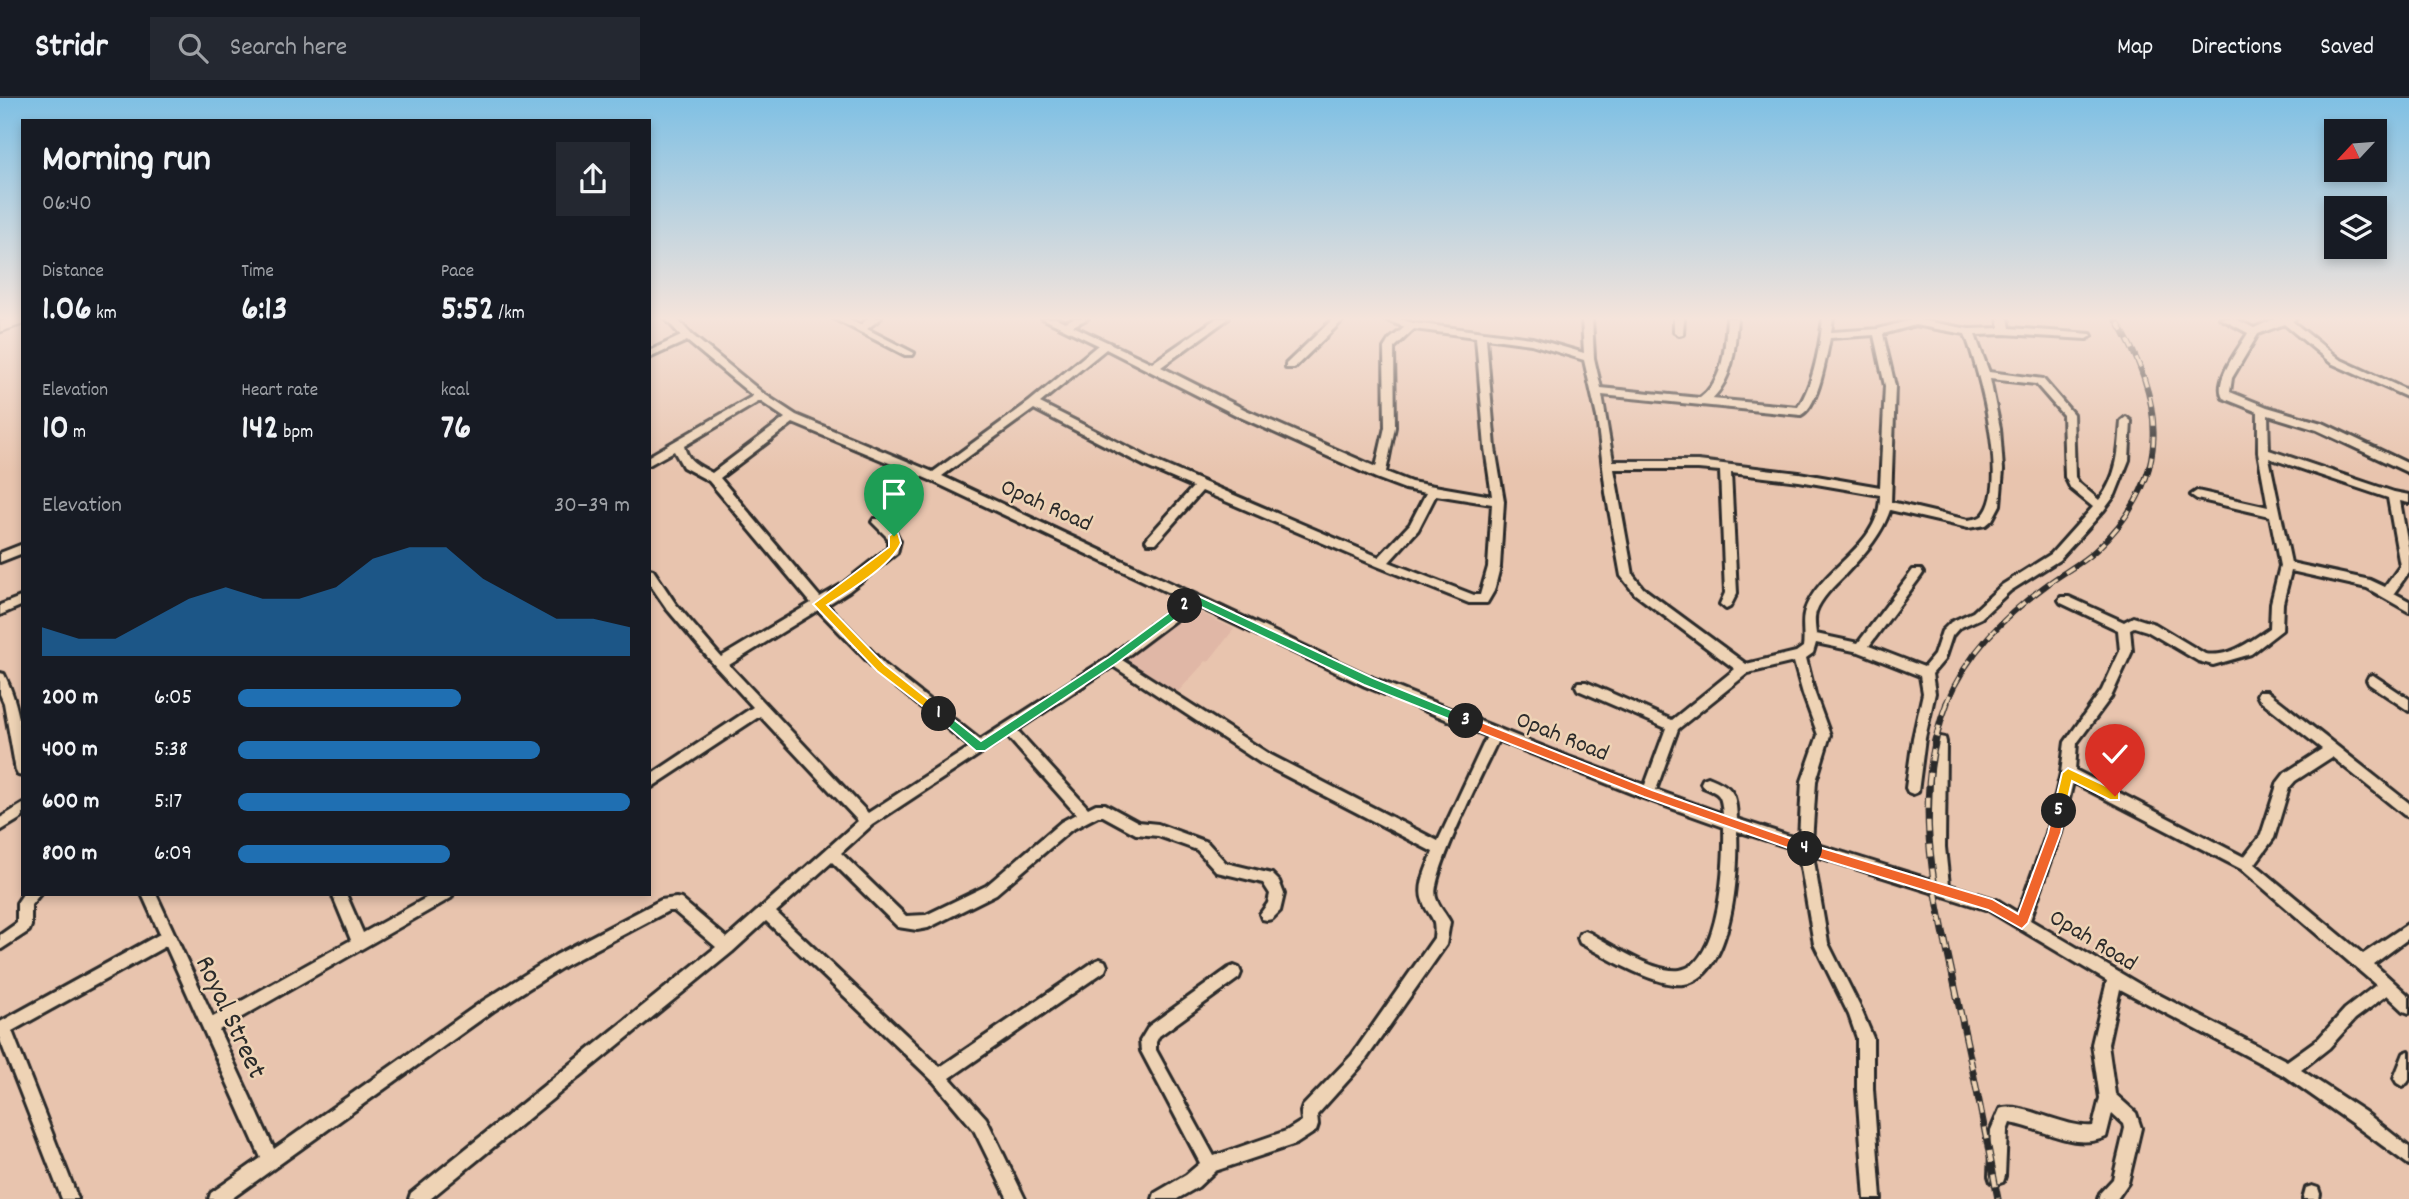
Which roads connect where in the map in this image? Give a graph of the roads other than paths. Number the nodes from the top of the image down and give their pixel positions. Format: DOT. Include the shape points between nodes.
graph roads {
  1 [pos="728,369"];
  2 [pos="1075,369"];
  3 [pos="1158,369"];
  4 [pos="1389,369"];
  5 [pos="1483,369"];
  6 [pos="1592,369"];
  7 [pos="1724,369"];
  8 [pos="1817,369"];
  9 [pos="1886,369"];
  10 [pos="1983,369"];
  11 [pos="2232,369"];
  12 [pos="2353,369"];
  13 [pos="1985,376"];
  14 [pos="1598,391"];
  15 [pos="2409,395"];
  16 [pos="760,396"];
  17 [pos="1701,402"];
  18 [pos="1033,404"];
  19 [pos="2263,410"];
  20 [pos="792,418"];
  21 [pos="2126,421"];
  22 [pos="678,445"];
  23 [pos="2263,452"];
  24 [pos="651,460"];
  25 [pos="1608,465"];
  26 [pos="1725,469"];
  27 [pos="2409,469"];
  28 [pos="1380,475"];
  29 [pos="934,477"];
  30 [pos="713,478"];
  31 [pos="1201,485"];
  32 [pos="1432,492"];
  33 [pos="1885,492"];
  34 [pos="2197,495"];
  35 [pos="2393,496"];
  36 [pos="2409,499"];
  37 [pos="1498,501"];
  38 [pos="1888,505"];
  39 [pos="2100,507"];
  40 [pos="2276,513"];
  41 [pos="878,522"];
  42 [pos="1152,540"];
  43 [pos="21,549"];
  44 [pos="0,558"];
  45 [pos="1381,563"];
  46 [pos="2286,566"];
  47 [pos="1917,573"];
  48 [pos="651,579"];
  49 [pos="2388,592"];
  50 [pos="1194,599"];
  51 [pos="2065,600"];
  52 [pos="21,601"];
  53 [pos="819,604"];
  54 [pos="1726,604"];
  55 [pos="2409,607"];
  56 [pos="0,610"];
  57 [pos="2124,627"];
  58 [pos="1810,637"];
  59 [pos="1861,648"];
  60 [pos="1799,656"];
  61 [pos="1113,660"];
  62 [pos="720,664"];
  63 [pos="1744,669"];
  64 [pos="1926,673"];
  65 [pos="0,678"];
  66 [pos="2374,680"];
  67 [pos="1582,686"];
  68 [pos="2263,695"];
  69 [pos="2409,706"];
  70 [pos="762,708"];
  71 [pos="1672,726"];
  72 [pos="1008,729"];
  73 [pos="1495,733"];
  74 [pos="1940,743"];
  75 [pos="981,748"];
  76 [pos="2332,750"];
  77 [pos="21,761"];
  78 [pos="2068,773"];
  79 [pos="651,782"];
  80 [pos="1708,783"];
  81 [pos="1913,788"];
  82 [pos="1648,794"];
  83 [pos="21,811"];
  84 [pos="2409,811"];
  85 [pos="1085,814"];
  86 [pos="867,821"];
  87 [pos="1730,823"];
  88 [pos="0,825"];
  89 [pos="1441,849"];
  90 [pos="1805,849"];
  91 [pos="832,853"];
  92 [pos="2246,865"];
  93 [pos="1943,890"];
  94 [pos="31,896"];
  95 [pos="150,896"];
  96 [pos="340,896"];
  97 [pos="442,896"];
  98 [pos="765,911"];
  99 [pos="1267,914"];
  100 [pos="2022,923"];
  101 [pos="2409,930"];
  102 [pos="167,938"];
  103 [pos="1585,938"];
  104 [pos="0,943"];
  105 [pos="359,943"];
  106 [pos="727,947"];
  107 [pos="2363,963"];
  108 [pos="1100,966"];
  109 [pos="1234,973"];
  110 [pos="2115,979"];
  111 [pos="2387,986"];
  112 [pos="2409,1006"];
  113 [pos="211,1026"];
  114 [pos="2,1029"];
  115 [pos="2409,1058"];
  116 [pos="2288,1070"];
  117 [pos="939,1077"];
  118 [pos="2402,1078"];
  119 [pos="2108,1098"];
  120 [pos="2409,1157"];
  121 [pos="270,1159"];
  122 [pos="1210,1165"];
  123 [pos="1997,1176"];
  124 [pos="70,1199"];
  125 [pos="217,1199"];
  126 [pos="418,1199"];
  127 [pos="1017,1199"];
  128 [pos="1161,1199"];
  129 [pos="1874,1199"];
  130 [pos="2106,1199"];
  1 -- 16 [label="street, Opah Road"];
  2 -- 18 [label="street"];
  3 -- 28 [label="street"];
  4 -- 28 [label="street" via="1390,427"];
  5 -- 37 [label="street"];
  6 -- 14 [label="street"];
  7 -- 17 [label="street" via="1715,393"];
  8 -- 17 [label="street" via="1807,407 1801,411"];
  9 -- 33 [label="street" via="1890,386"];
  10 -- 13 [label="street"];
  11 -- 19 [label="street" via="2225,392"];
  12 -- 15 [label="street"];
  13 -- 38 [label="street" via="1998,487 1989,516 1968,524"];
  13 -- 39 [label="street" via="2039,381 2065,408 2072,482"];
  14 -- 17 [label="street"];
  14 -- 25 [label="street"];
  16 -- 20 [label="street, Opah Road"];
  16 -- 22 [label="street"];
  18 -- 29 [label="street"];
  18 -- 31 [label="street"];
  19 -- 23 [label="street"];
  19 -- 27 [label="street" via="2321,427"];
  20 -- 29 [label="street, Opah Road"];
  20 -- 30 [label="street"];
  21 -- 39 [label="street" via="2124,460"];
  22 -- 24 [label="street"];
  22 -- 30 [label="street" via="687,464"];
  23 -- 35 [label="street"];
  23 -- 40 [label="street"];
  25 -- 26 [label="street"];
  25 -- 63 [label="street" via="1631,584"];
  26 -- 33 [label="street"];
  26 -- 54 [label="street" via="1731,593"];
  28 -- 32 [label="street"];
  29 -- 50 [label="street, Opah Road"];
  30 -- 53 [label="street"];
  31 -- 42 [label="street"];
  31 -- 45 [label="street"];
  32 -- 37 [label="street"];
  32 -- 45 [label="street" via="1414,527"];
  33 -- 38 [label="street"];
  34 -- 40 [label="street"];
  35 -- 36 [label="street"];
  35 -- 49 [label="street" via="2406,567"];
  37 -- 45 [label="street" via="1496,547 1483,600"];
  38 -- 58 [label="street" via="1878,529 1811,609"];
  39 -- 64 [label="street" via="2055,557 2006,588 1977,615 1955,625 1946,634 1940,657"];
  40 -- 46 [label="street"];
  41 -- 53 [label="street" via="894,536 893,550"];
  43 -- 44 [label="street"];
  46 -- 49 [label="street"];
  46 -- 57 [label="street" via="2276,630 2247,651 2213,660 2202,658 2151,627 2133,622"];
  47 -- 59 [label="street"];
  48 -- 62 [label="street"];
  49 -- 55 [label="street"];
  50 -- 61 [label="street"];
  50 -- 73 [label="street, Opah Road" via="1368,682"];
  51 -- 57 [label="street"];
  52 -- 56 [label="street"];
  53 -- 62 [label="street"];
  53 -- 75 [label="street" via="881,668"];
  57 -- 78 [label="street" via="2126,652 2107,693 2071,742"];
  58 -- 59 [label="street"];
  58 -- 60 [label="street" via="1809,650"];
  59 -- 64 [label="street"];
  60 -- 63 [label="street"];
  60 -- 90 [label="street" via="1824,735 1809,781"];
  61 -- 72 [label="street"];
  61 -- 89 [label="street" via="1264,758"];
  62 -- 70 [label="street"];
  63 -- 71 [label="street"];
  64 -- 81 [label="street" via="1929,693"];
  65 -- 77 [label="street" via="10,703"];
  66 -- 69 [label="street"];
  67 -- 71 [label="street"];
  68 -- 76 [label="street"];
  70 -- 79 [label="street"];
  70 -- 86 [label="street"];
  71 -- 82 [label="street"];
  72 -- 75 [label="street"];
  72 -- 85 [label="street"];
  73 -- 82 [label="street, Opah Road"];
  73 -- 89 [label="street"];
  74 -- 93 [label="street" via="1938,847"];
  75 -- 86 [label="street"];
  76 -- 84 [label="street"];
  76 -- 92 [label="street" via="2283,786 2267,838"];
  78 -- 92 [label="street"];
  78 -- 100 [label="street" via="2054,833"];
  80 -- 87 [label="street" via="1727,794"];
  82 -- 87 [label="street, Opah Road"];
  83 -- 88 [label="street"];
  85 -- 91 [label="street" via="991,890 955,910 917,923 903,922"];
  85 -- 99 [label="street" via="1105,810 1136,828 1158,830 1202,846 1222,867 1267,878 1277,894 1275,906"];
  86 -- 91 [label="street"];
  87 -- 90 [label="street, Opah Road"];
  87 -- 103 [label="street" via="1726,900 1709,959 1694,974 1666,974"];
  89 -- 122 [label="street" via="1428,890 1443,922 1441,940 1357,1060 1309,1112 1310,1125 1290,1138"];
  90 -- 93 [label="street, Opah Road"];
  90 -- 129 [label="street" via="1821,944 1865,1038"];
  91 -- 98 [label="street"];
  92 -- 107 [label="street"];
  93 -- 100 [label="street, Opah Road" via="1992,905"];
  94 -- 104 [label="street" via="24,903 24,926"];
  95 -- 102 [label="street, Royal Street"];
  96 -- 105 [label="street"];
  97 -- 105 [label="street"];
  98 -- 106 [label="street"];
  98 -- 117 [label="street"];
  100 -- 110 [label="street, Opah Road"];
  101 -- 107 [label="street"];
  102 -- 113 [label="street, Royal Street"];
  102 -- 114 [label="street"];
  105 -- 113 [label="street"];
  106 -- 121 [label="street" via="676,904 666,905 561,960 488,1006"];
  106 -- 126 [label="street"];
  107 -- 111 [label="street"];
  108 -- 117 [label="street"];
  109 -- 122 [label="street" via="1154,1031 1148,1041 1149,1051"];
  110 -- 116 [label="street, Opah Road"];
  110 -- 119 [label="street" via="2100,1044"];
  111 -- 112 [label="street"];
  111 -- 116 [label="street"];
  113 -- 121 [label="street, Royal Street"];
  114 -- 124 [label="street"];
  115 -- 118 [label="street"];
  116 -- 120 [label="street, Opah Road"];
  117 -- 127 [label="street" via="980,1124"];
  119 -- 123 [label="street" via="2100,1131 2092,1136 2006,1115 1999,1130"];
  119 -- 130 [label="street" via="2133,1128 2120,1183"];
  121 -- 125 [label="street"];
  122 -- 128 [label="street"];
}
